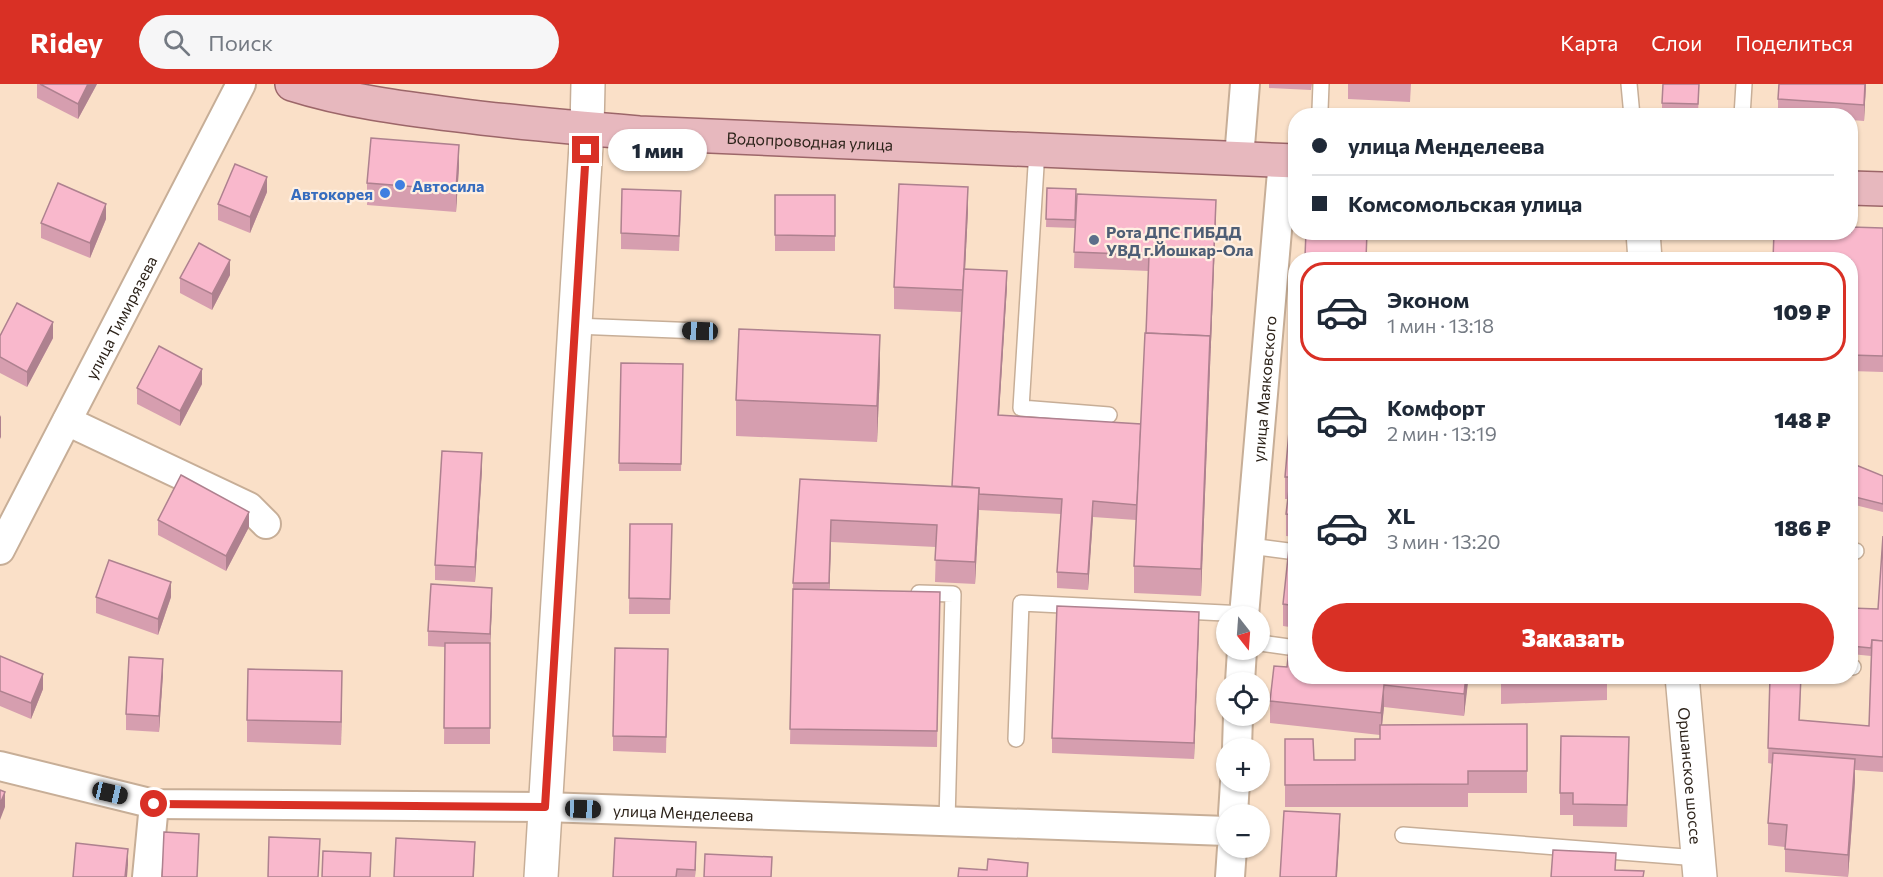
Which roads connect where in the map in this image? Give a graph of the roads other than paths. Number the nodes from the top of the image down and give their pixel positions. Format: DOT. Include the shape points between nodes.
graph roads {
  1 [pos="241,84"];
  2 [pos="292,84"];
  3 [pos="588,84"];
  4 [pos="1245,84"];
  5 [pos="1321,84"];
  6 [pos="1629,84"];
  7 [pos="1744,84"];
  8 [pos="1320,108"];
  9 [pos="1631,108"];
  10 [pos="1742,108"];
  11 [pos="587,129"];
  12 [pos="1036,150"];
  13 [pos="1239,158"];
  14 [pos="1288,161"];
  15 [pos="1288,171"];
  16 [pos="1858,188"];
  17 [pos="1883,189"];
  18 [pos="575,326"];
  19 [pos="700,331"];
  20 [pos="1109,415"];
  21 [pos="67,421"];
  22 [pos="266,524"];
  23 [pos="1250,546"];
  24 [pos="0,550"];
  25 [pos="1288,551"];
  26 [pos="907,593"];
  27 [pos="1245,606"];
  28 [pos="1216,613"];
  29 [pos="1270,644"];
  30 [pos="1288,647"];
  31 [pos="1683,684"];
  32 [pos="1016,739"];
  33 [pos="0,766"];
  34 [pos="154,804"];
  35 [pos="545,807"];
  36 [pos="947,821"];
  37 [pos="1216,831"];
  38 [pos="1403,835"];
  39 [pos="1231,858"];
  40 [pos="1699,867"];
  41 [pos="147,877"];
  42 [pos="541,877"];
  43 [pos="1230,877"];
  1 -- 21 [label="street, улица Тимирязева"];
  2 -- 11 [label="main road, Водопроводная улица" via="383,106"];
  3 -- 11 [label="main road"];
  4 -- 13 [label="street"];
  5 -- 8 [label="lane"];
  6 -- 9 [label="lane"];
  7 -- 10 [label="lane"];
  11 -- 12 [label="main road, Водопроводная улица"];
  11 -- 18 [label="main road"];
  12 -- 13 [label="main road, Водопроводная улица"];
  12 -- 20 [label="lane" via="1021,408"];
  13 -- 14 [label="main road, Водопроводная улица"];
  15 -- 23 [label="street, улица Маяковского"];
  16 -- 17 [label="main road"];
  18 -- 19 [label="lane"];
  18 -- 35 [label="main road"];
  21 -- 22 [label="street" via="249,507"];
  21 -- 24 [label="street, улица Тимирязева"];
  23 -- 25 [label="lane"];
  23 -- 27 [label="street, улица Маяковского"];
  26 -- 36 [label="lane" via="953,594"];
  28 -- 32 [label="lane" via="1021,603"];
  29 -- 30 [label="lane"];
  31 -- 40 [label="main road, Оршанское шоссе"];
  33 -- 34 [label="street, улица Менделеева"];
  34 -- 35 [label="street, улица Менделеева"];
  34 -- 41 [label="street"];
  35 -- 36 [label="street, улица Менделеева"];
  35 -- 42 [label="main road"];
  36 -- 37 [label="street, улица Менделеева"];
  38 -- 40 [label="lane"];
  39 -- 43 [label="street"];
}
